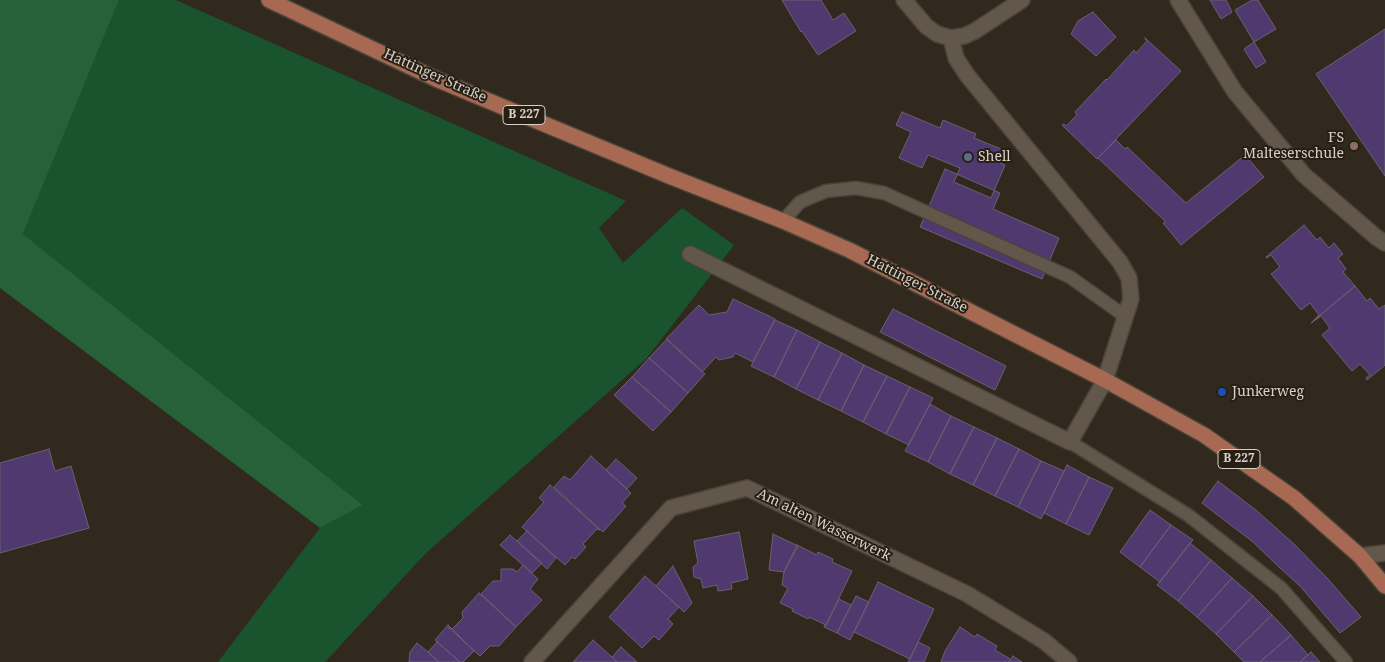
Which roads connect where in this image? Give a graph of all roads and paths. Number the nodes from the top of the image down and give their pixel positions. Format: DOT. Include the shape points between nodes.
graph roads {
  1 [pos="269,0"];
  2 [pos="904,0"];
  3 [pos="1022,0"];
  4 [pos="1178,0"];
  5 [pos="951,38"];
  6 [pos="783,221"];
  7 [pos="1385,242"];
  8 [pos="690,254"];
  9 [pos="1126,318"];
  10 [pos="1105,380"];
  11 [pos="1070,442"];
  12 [pos="1385,552"];
  13 [pos="1360,556"];
  14 [pos="1385,586"];
  15 [pos="532,662"];
  16 [pos="1068,662"];
  17 [pos="1346,662"];
  1 -- 6 [label="main road, Hattinger Straße / B 227" via="436,79"];
  2 -- 5 [label="street" via="926,26"];
  3 -- 5 [label="street" via="964,36"];
  4 -- 7 [label="street" via="1235,92 1304,175"];
  5 -- 9 [label="street" via="956,58 967,75 1120,262 1129,278 1131,299"];
  6 -- 9 [label="lane" via="800,202 826,191 856,188 884,193 1070,277"];
  6 -- 10 [label="main road, Hattinger Straße / B 227" via="849,250"];
  8 -- 11 [label="street"];
  9 -- 10 [label="street"];
  10 -- 11 [label="street"];
  10 -- 13 [label="main road, B 227" via="1204,435 1294,498"];
  11 -- 17 [label="lane" via="1188,515 1281,588"];
  12 -- 13 [label="street"];
  13 -- 14 [label="main road, B 227"];
  15 -- 16 [label="street, Am alten Wasserwerk" via="671,508 747,488 967,594 1044,642"];
}
